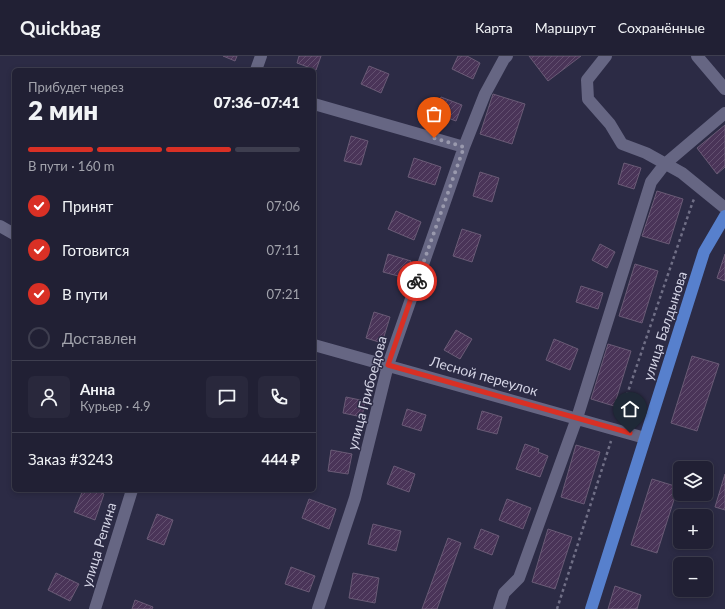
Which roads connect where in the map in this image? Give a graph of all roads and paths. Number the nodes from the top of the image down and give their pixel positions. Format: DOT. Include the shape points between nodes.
graph roads {
  1 [pos="261,56"];
  2 [pos="507,56"];
  3 [pos="606,56"];
  4 [pos="697,56"];
  5 [pos="257,68"];
  6 [pos="725,89"];
  7 [pos="316,105"];
  8 [pos="725,113"];
  9 [pos="464,147"];
  10 [pos="665,164"];
  11 [pos="701,189"];
  12 [pos="725,208"];
  13 [pos="725,216"];
  14 [pos="0,226"];
  15 [pos="12,233"];
  16 [pos="316,345"];
  17 [pos="388,365"];
  18 [pos="576,418"];
  19 [pos="615,429"];
  20 [pos="645,438"];
  21 [pos="131,492"];
  22 [pos="95,609"];
  23 [pos="318,609"];
  24 [pos="499,609"];
  25 [pos="557,609"];
  26 [pos="591,609"];
  1 -- 5 [label="street"];
  2 -- 9 [label="street, улица Грибоедова" via="486,94"];
  3 -- 10 [label="street" via="587,80 588,99 610,124 622,144"];
  4 -- 6 [label="street"];
  7 -- 9 [label="street"];
  8 -- 10 [label="street"];
  9 -- 17 [label="street, улица Грибоедова"];
  10 -- 11 [label="street" via="682,173"];
  10 -- 18 [label="street" via="651,182"];
  11 -- 12 [label="street"];
  11 -- 19 [label="path" via="692,204"];
  13 -- 20 [label="main road, улица Балдынова" via="704,252"];
  14 -- 15 [label="street"];
  16 -- 17 [label="street, Лесной переулок"];
  17 -- 18 [label="street, Лесной переулок"];
  17 -- 23 [label="street, улица Грибоедова" via="355,498"];
  18 -- 19 [label="street, Лесной переулок"];
  18 -- 24 [label="street" via="518,578 504,593"];
  19 -- 20 [label="street, Лесной переулок"];
  19 -- 25 [label="path"];
  20 -- 26 [label="main road, улица Балдынова"];
  21 -- 22 [label="street, улица Репина"];
}
